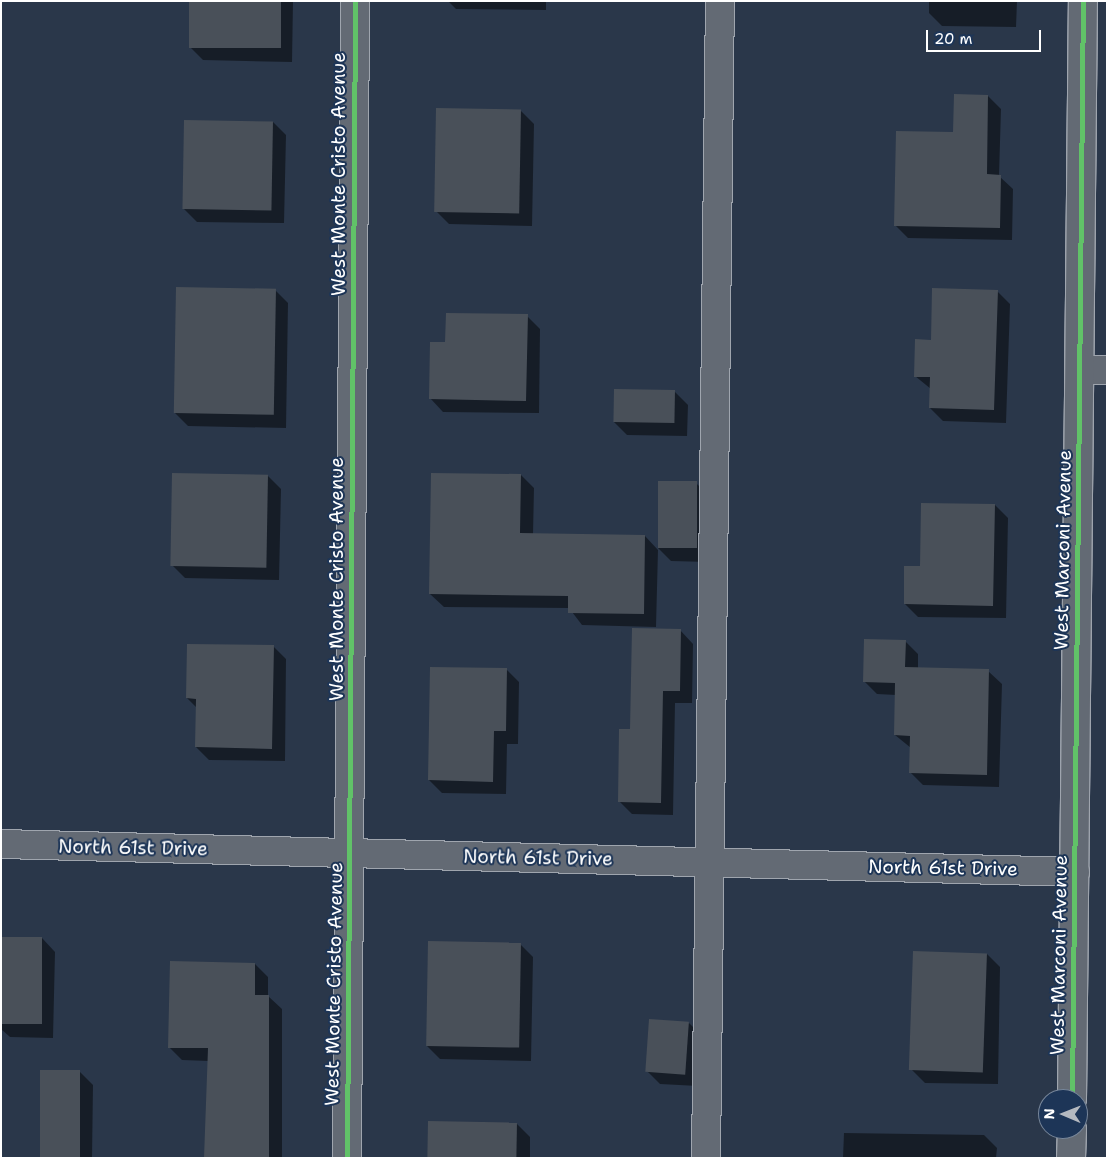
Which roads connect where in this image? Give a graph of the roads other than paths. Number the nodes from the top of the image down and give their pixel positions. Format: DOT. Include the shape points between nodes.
graph roads {
  1 [pos="355,1"];
  2 [pos="720,1"];
  3 [pos="1082,1"];
  4 [pos="1080,370"];
  5 [pos="1107,370"];
  6 [pos="1,844"];
  7 [pos="350,853"];
  8 [pos="709,862"];
  9 [pos="1075,872"];
  10 [pos="1072,1089"];
  11 [pos="1072,1139"];
  12 [pos="347,1158"];
  13 [pos="706,1158"];
  14 [pos="1071,1158"];
  1 -- 7 [label="street, West Monte Cristo Avenue"];
  2 -- 8 [label="street"];
  3 -- 4 [label="street, West Marconi Avenue"];
  4 -- 5 [label="street"];
  4 -- 9 [label="street, West Marconi Avenue"];
  6 -- 7 [label="street, North 61st Drive"];
  7 -- 8 [label="street, North 61st Drive"];
  7 -- 12 [label="street, West Monte Cristo Avenue"];
  8 -- 9 [label="street, North 61st Drive"];
  8 -- 13 [label="street"];
  9 -- 10 [label="street, West Marconi Avenue"];
  11 -- 14 [label="street"];
}
